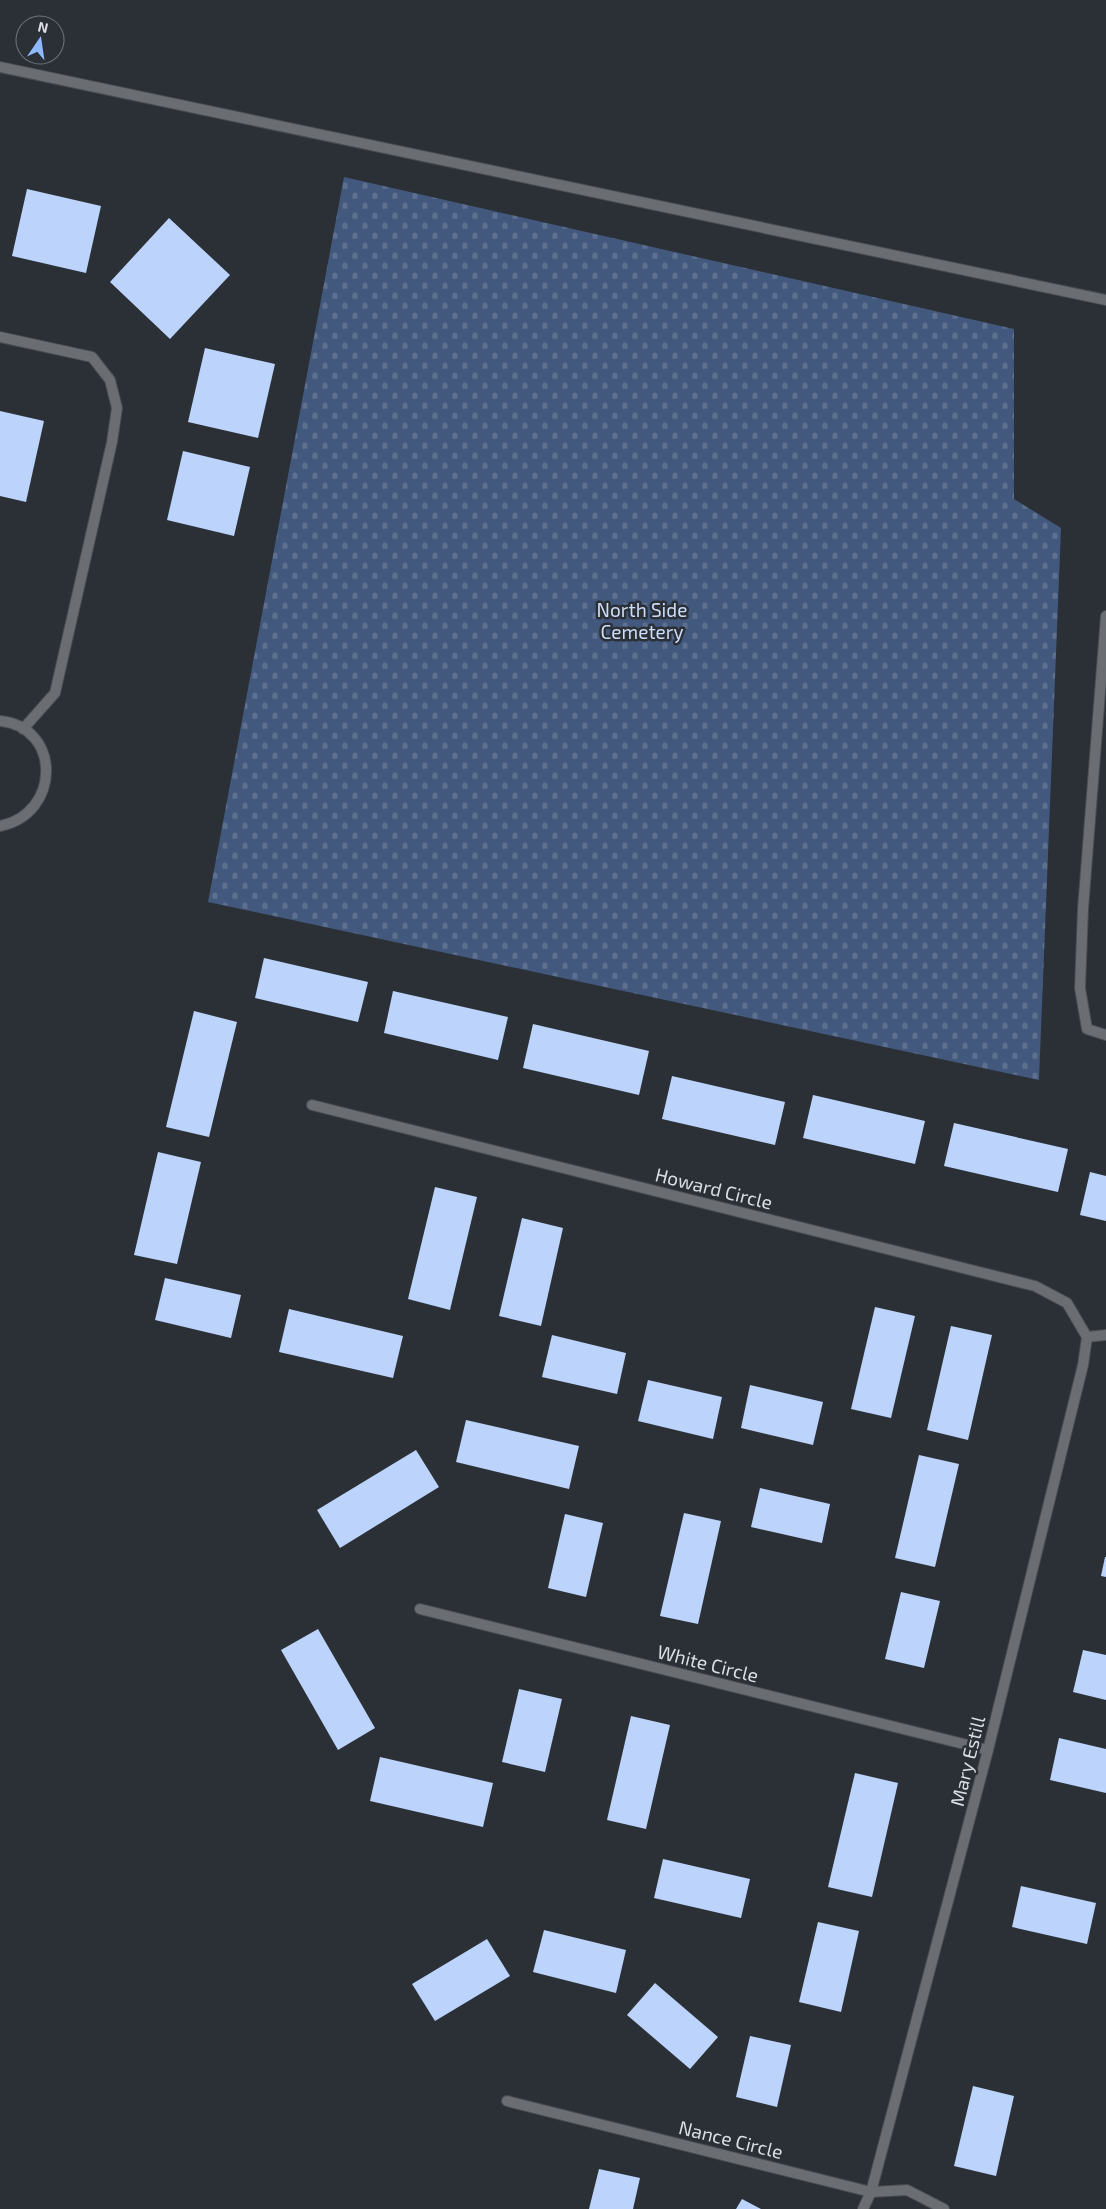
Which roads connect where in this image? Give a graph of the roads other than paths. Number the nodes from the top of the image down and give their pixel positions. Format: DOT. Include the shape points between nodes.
graph roads {
  1 [pos="0,67"];
  2 [pos="1106,300"];
  3 [pos="0,337"];
  4 [pos="1106,616"];
  5 [pos="0,721"];
  6 [pos="23,729"];
  7 [pos="0,826"];
  8 [pos="1106,1034"];
  9 [pos="312,1105"];
  10 [pos="1106,1335"];
  11 [pos="1087,1337"];
  12 [pos="420,1609"];
  13 [pos="988,1750"];
  14 [pos="507,2101"];
  15 [pos="871,2192"];
  16 [pos="863,2209"];
  17 [pos="944,2209"];
  1 -- 2 [label="street"];
  3 -- 6 [label="street" via="92,357 110,380 117,408 56,692"];
  4 -- 8 [label="street" via="1083,909 1080,988 1087,1029"];
  5 -- 6 [label="street"];
  6 -- 7 [label="street" via="36,740 44,755 47,771 45,788 38,803 26,815"];
  9 -- 11 [label="street, Howard Circle" via="1035,1286 1067,1303"];
  10 -- 11 [label="street"];
  11 -- 13 [label="street, Mary Estill" via="1083,1365"];
  12 -- 13 [label="street, White Circle"];
  13 -- 15 [label="street, Mary Estill"];
  14 -- 15 [label="street, Nance Circle"];
  15 -- 16 [label="street, Mary Estill"];
  15 -- 17 [label="street, Nance Circle" via="907,2190"];
}
